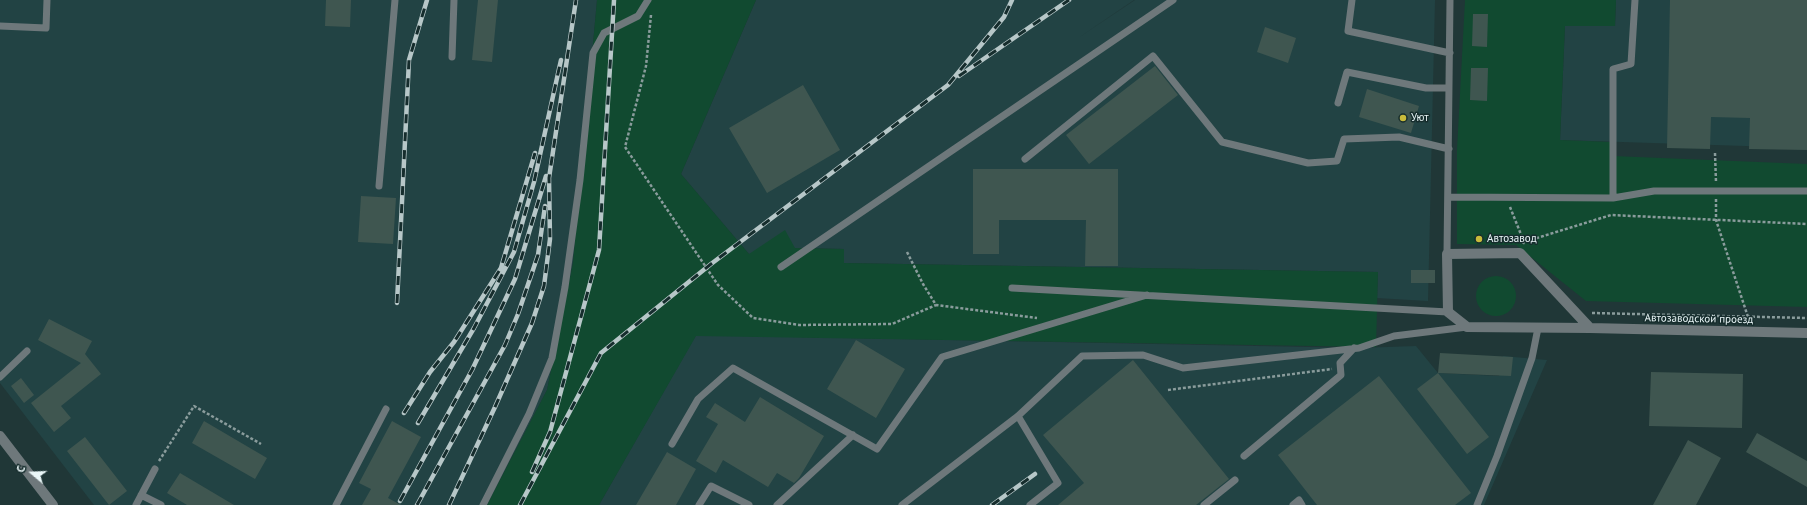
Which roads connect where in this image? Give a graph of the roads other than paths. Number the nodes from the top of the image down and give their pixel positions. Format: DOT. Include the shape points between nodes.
graph roads {
  1 [pos="47,0"];
  2 [pos="395,0"];
  3 [pos="454,0"];
  4 [pos="648,0"];
  5 [pos="1173,0"];
  6 [pos="1352,0"];
  7 [pos="1450,0"];
  8 [pos="1635,0"];
  9 [pos="0,26"];
  10 [pos="1450,53"];
  11 [pos="452,57"];
  12 [pos="1449,88"];
  13 [pos="1338,103"];
  14 [pos="1449,150"];
  15 [pos="1025,159"];
  16 [pos="379,186"];
  17 [pos="1807,191"];
  18 [pos="1448,197"];
  19 [pos="1613,198"];
  20 [pos="1447,254"];
  21 [pos="781,267"];
  22 [pos="1012,288"];
  23 [pos="1147,295"];
  24 [pos="1448,312"];
  25 [pos="1467,327"];
  26 [pos="1538,328"];
  27 [pos="1590,328"];
  28 [pos="1807,333"];
  29 [pos="1354,348"];
  30 [pos="27,351"];
  31 [pos="0,377"];
  32 [pos="386,409"];
  33 [pos="1018,416"];
  34 [pos="853,435"];
  35 [pos="0,436"];
  36 [pos="672,444"];
  37 [pos="1244,456"];
  38 [pos="155,468"];
  39 [pos="1235,480"];
  40 [pos="141,494"];
  41 [pos="53,505"];
  42 [pos="136,505"];
  43 [pos="161,505"];
  44 [pos="336,505"];
  45 [pos="483,505"];
  46 [pos="699,505"];
  47 [pos="749,505"];
  48 [pos="777,505"];
  49 [pos="902,505"];
  50 [pos="1030,505"];
  51 [pos="1204,505"];
  52 [pos="1293,505"];
  53 [pos="1302,505"];
  54 [pos="1477,505"];
  1 -- 9 [label="lane" via="46,28"];
  2 -- 16 [label="lane"];
  3 -- 11 [label="lane"];
  4 -- 45 [label="lane" via="638,16 604,33 594,53 580,180 552,358 529,414"];
  5 -- 21 [label="lane"];
  6 -- 10 [label="lane" via="1348,31"];
  7 -- 10 [label="lane"];
  8 -- 19 [label="lane" via="1631,64 1613,69"];
  10 -- 12 [label="lane"];
  12 -- 13 [label="lane" via="1426,88 1347,72"];
  12 -- 14 [label="lane"];
  14 -- 15 [label="lane" via="1398,137 1344,139 1337,160 1308,163 1222,142 1153,56"];
  14 -- 18 [label="lane"];
  17 -- 19 [label="lane" via="1654,191"];
  18 -- 19 [label="lane"];
  18 -- 20 [label="lane"];
  20 -- 24 [label="street"];
  20 -- 27 [label="street" via="1520,253"];
  22 -- 23 [label="lane"];
  23 -- 24 [label="lane"];
  23 -- 34 [label="lane" via="942,357 877,449"];
  24 -- 25 [label="street"];
  25 -- 26 [label="street, Автозаводской проезд"];
  25 -- 29 [label="lane" via="1394,336"];
  26 -- 27 [label="street, Автозаводской проезд"];
  26 -- 54 [label="lane" via="1529,366"];
  27 -- 28 [label="street, Автозаводской проезд"];
  29 -- 33 [label="lane" via="1183,368 1142,355 1082,356"];
  29 -- 37 [label="lane" via="1340,363 1341,375"];
  30 -- 31 [label="lane"];
  32 -- 44 [label="lane"];
  33 -- 49 [label="lane"];
  33 -- 50 [label="lane" via="1058,483"];
  34 -- 36 [label="lane" via="733,368 698,399"];
  34 -- 48 [label="lane"];
  35 -- 41 [label="street"];
  38 -- 40 [label="lane"];
  39 -- 51 [label="lane"];
  40 -- 42 [label="lane"];
  40 -- 43 [label="lane"];
  46 -- 47 [label="lane" via="711,486"];
  52 -- 53 [label="lane" via="1299,500"];
}
